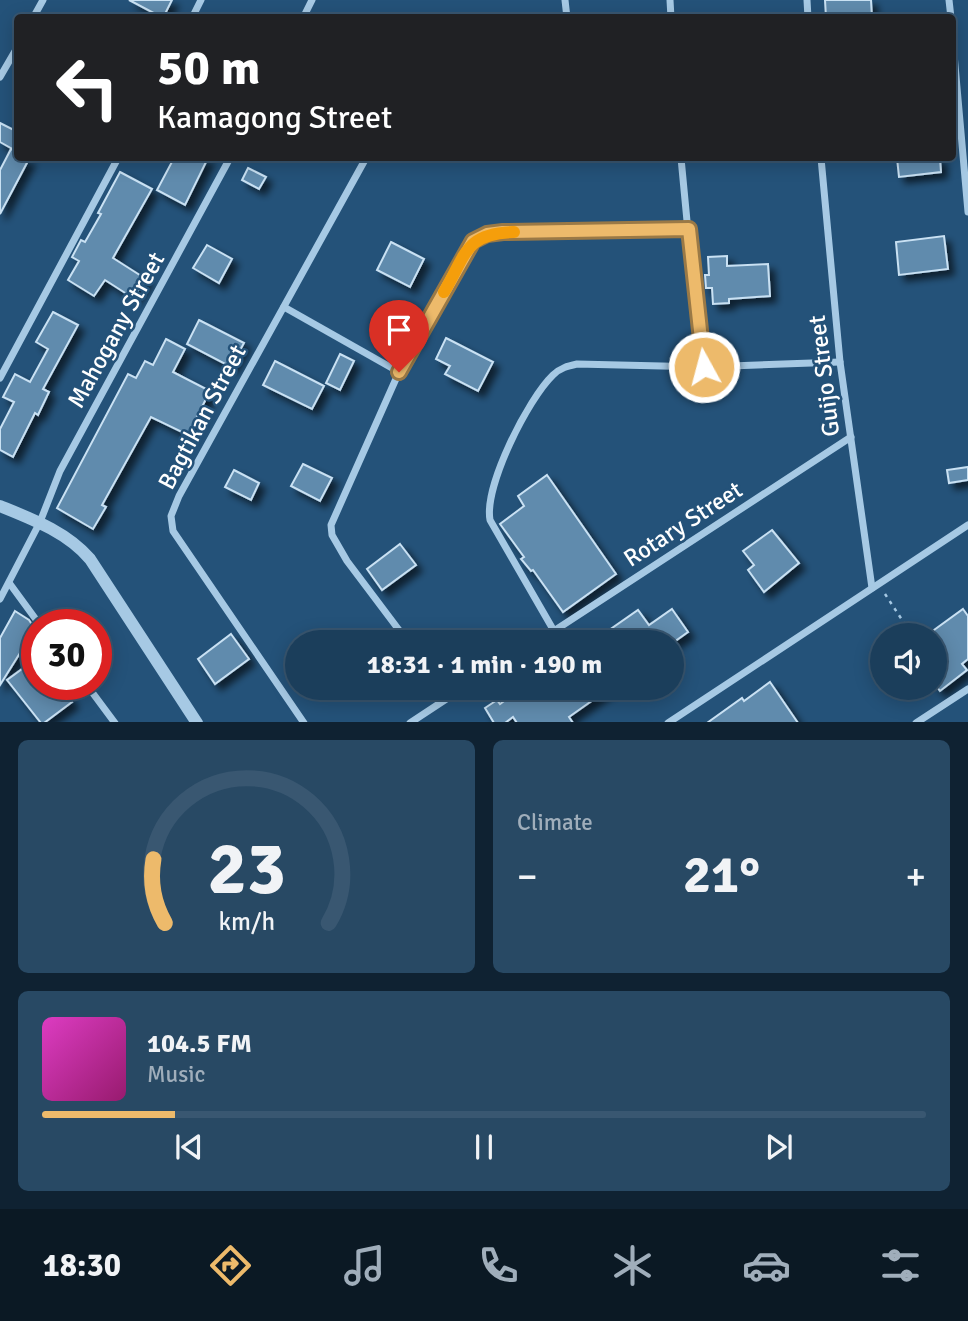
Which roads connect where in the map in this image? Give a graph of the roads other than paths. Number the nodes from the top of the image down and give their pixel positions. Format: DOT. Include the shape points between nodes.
graph roads {
  1 [pos="14,53"];
  2 [pos="956,76"];
  3 [pos="0,77"];
  4 [pos="116,161"];
  5 [pos="228,161"];
  6 [pos="364,161"];
  7 [pos="681,161"];
  8 [pos="821,161"];
  9 [pos="968,212"];
  10 [pos="689,229"];
  11 [pos="284,307"];
  12 [pos="840,362"];
  13 [pos="704,367"];
  14 [pos="399,372"];
  15 [pos="0,378"];
  16 [pos="851,437"];
  17 [pos="0,506"];
  18 [pos="40,522"];
  19 [pos="968,524"];
  20 [pos="10,584"];
  21 [pos="872,589"];
  22 [pos="0,599"];
  23 [pos="28,609"];
  24 [pos="399,630"];
  25 [pos="553,630"];
  26 [pos="556,630"];
  27 [pos="968,689"];
  28 [pos="98,700"];
  29 [pos="443,700"];
  30 [pos="115,722"];
  31 [pos="196,722"];
  32 [pos="303,722"];
  33 [pos="411,722"];
  34 [pos="670,722"];
  35 [pos="918,722"];
  1 -- 3 [label="street"];
  2 -- 9 [label="street"];
  4 -- 15 [label="street"];
  5 -- 18 [label="street, Mahogany Street" via="60,471"];
  6 -- 11 [label="street, Bagtikan Street"];
  7 -- 10 [label="street"];
  8 -- 12 [label="street, Guijo Street"];
  10 -- 13 [label="street"];
  10 -- 14 [label="street" via="487,234 473,241"];
  11 -- 14 [label="street"];
  11 -- 32 [label="street, Bagtikan Street" via="179,496 171,525"];
  12 -- 13 [label="street"];
  12 -- 16 [label="street, Guijo Street"];
  13 -- 25 [label="street" via="564,367 544,385 512,439 488,511"];
  14 -- 24 [label="street" via="331,524 332,536 347,561"];
  16 -- 21 [label="street, Guijo Street"];
  16 -- 26 [label="street, Rotary Street"];
  17 -- 18 [label="street"];
  18 -- 20 [label="street, Mahogany Street"];
  18 -- 31 [label="street" via="80,547 90,559"];
  19 -- 21 [label="street"];
  20 -- 22 [label="street, Mahogany Street"];
  20 -- 23 [label="street"];
  21 -- 34 [label="street"];
  27 -- 35 [label="street"];
  28 -- 30 [label="street"];
  29 -- 33 [label="street"];
}
